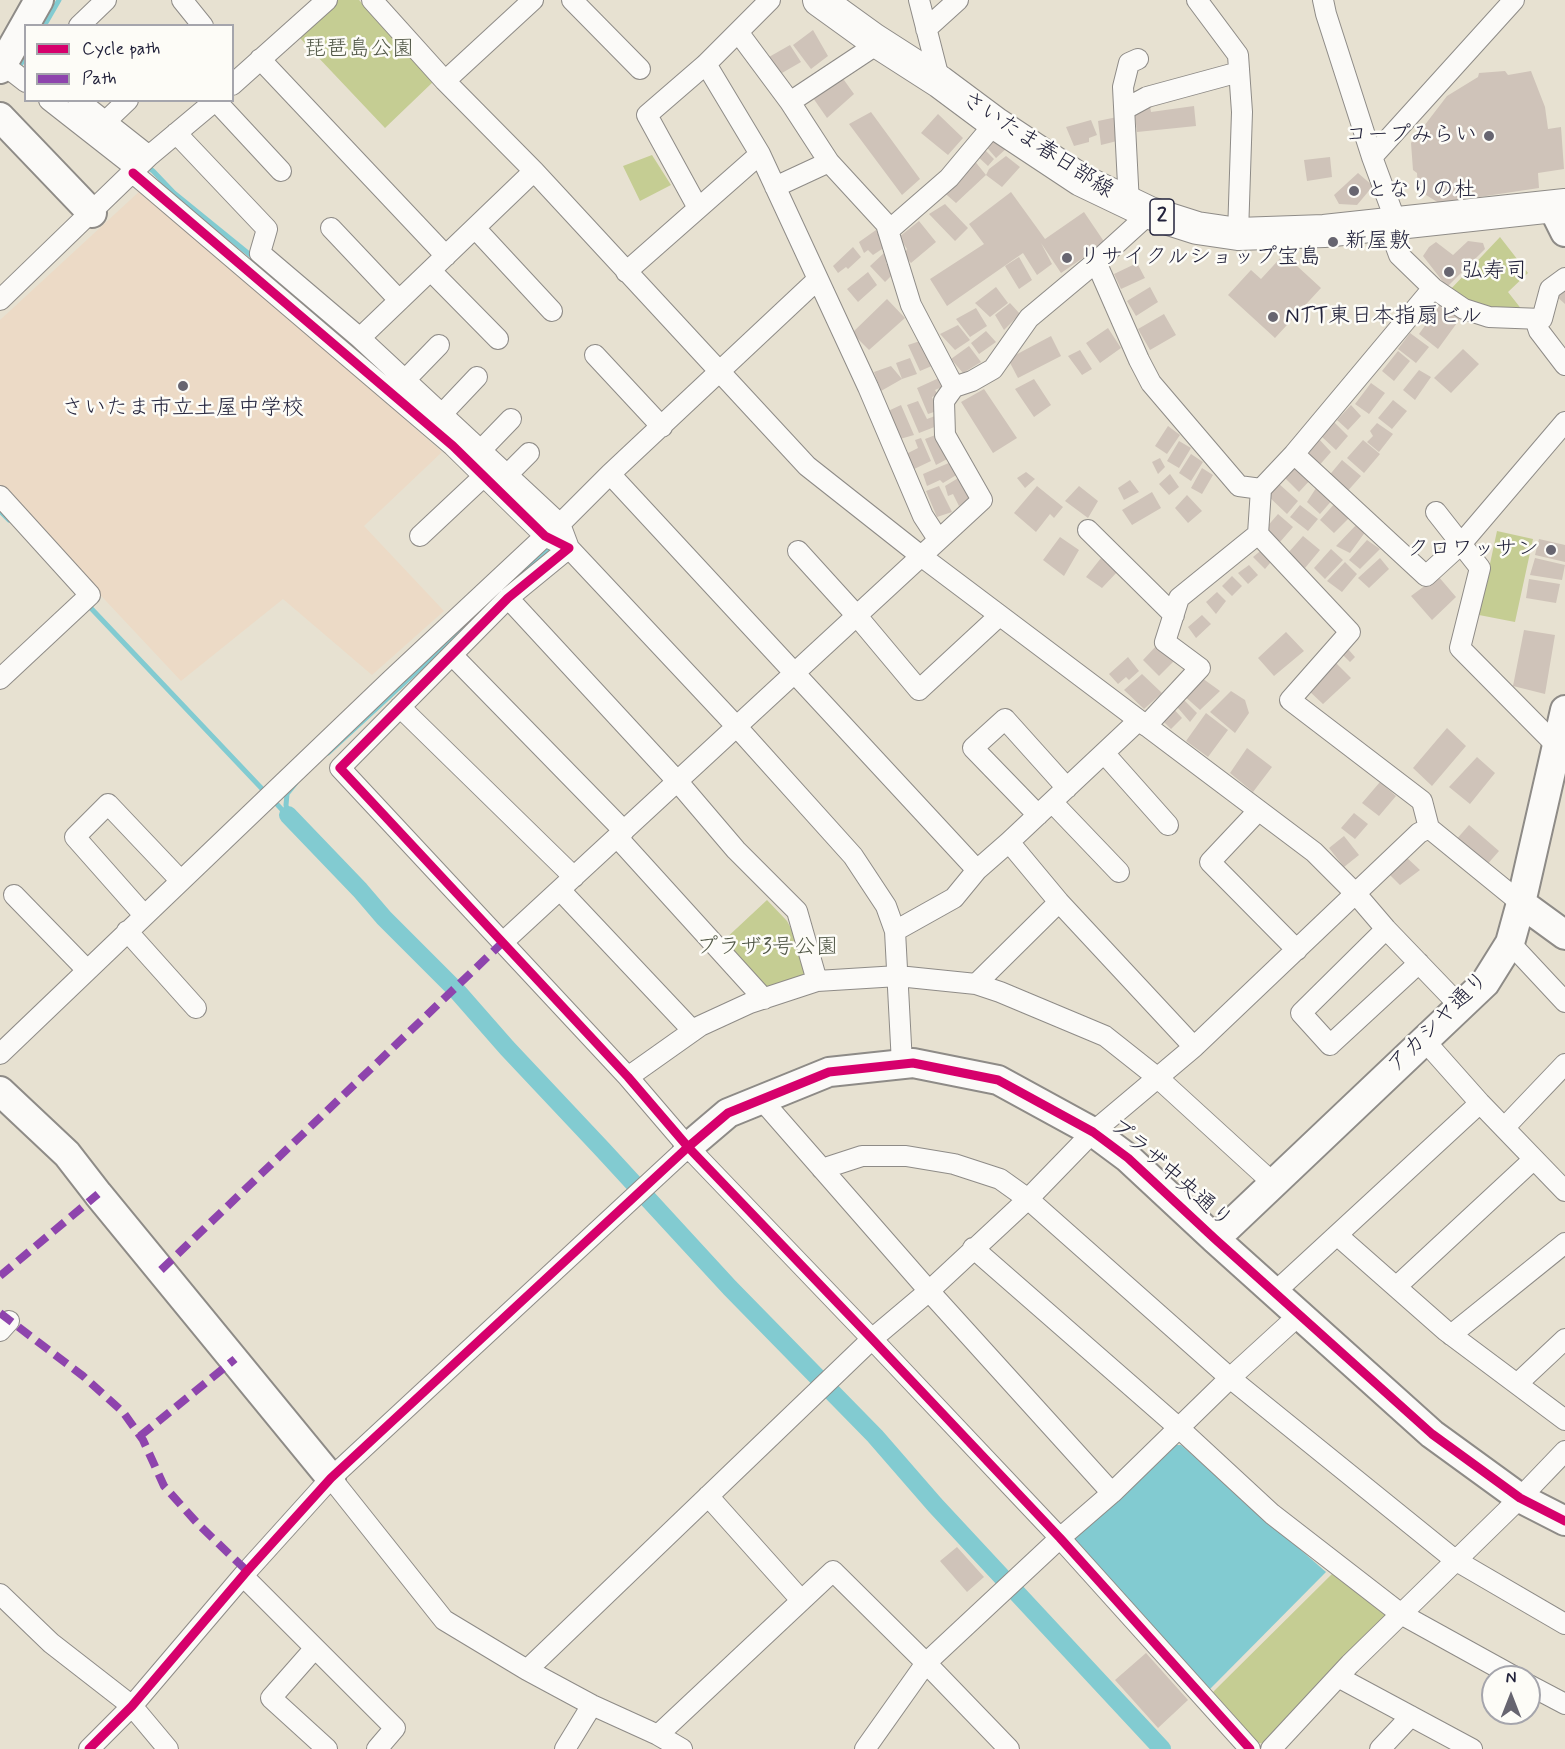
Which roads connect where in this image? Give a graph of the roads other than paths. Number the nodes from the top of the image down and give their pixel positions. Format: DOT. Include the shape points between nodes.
graph roads {
  1 [pos="39,0"];
  2 [pos="106,0"];
  3 [pos="182,0"];
  4 [pos="327,0"];
  5 [pos="372,0"];
  6 [pos="533,0"];
  7 [pos="572,0"];
  8 [pos="770,0"];
  9 [pos="819,0"];
  10 [pos="919,0"];
  11 [pos="958,0"];
  12 [pos="1197,0"];
  13 [pos="1323,0"];
  14 [pos="1514,0"];
  15 [pos="25,24"];
  16 [pos="81,24"];
  17 [pos="201,24"];
  18 [pos="24,26"];
  19 [pos="926,29"];
  20 [pos="738,32"];
  21 [pos="879,43"];
  22 [pos="261,59"];
  23 [pos="1138,59"];
  24 [pos="706,64"];
  25 [pos="1,65"];
  26 [pos="640,69"];
  27 [pos="1239,72"];
  28 [pos="24,81"];
  29 [pos="445,81"];
  30 [pos="940,82"];
  31 [pos="234,83"];
  32 [pos="53,102"];
  33 [pos="80,102"];
  34 [pos="126,102"];
  35 [pos="215,102"];
  36 [pos="217,102"];
  37 [pos="790,102"];
  38 [pos="1125,109"];
  39 [pos="0,117"];
  40 [pos="105,122"];
  41 [pos="995,123"];
  42 [pos="176,133"];
  43 [pos="760,154"];
  44 [pos="1372,157"];
  45 [pos="829,162"];
  46 [pos="141,165"];
  47 [pos="281,171"];
  48 [pos="534,171"];
  49 [pos="775,187"];
  50 [pos="698,208"];
  51 [pos="1140,209"];
  52 [pos="92,213"];
  53 [pos="1561,214"];
  54 [pos="1396,222"];
  55 [pos="331,228"];
  56 [pos="475,228"];
  57 [pos="888,231"];
  58 [pos="1238,234"];
  59 [pos="446,256"];
  60 [pos="1096,262"];
  61 [pos="430,271"];
  62 [pos="626,272"];
  63 [pos="1565,278"];
  64 [pos="818,280"];
  65 [pos="1433,288"];
  66 [pos="0,300"];
  67 [pos="399,300"];
  68 [pos="552,310"];
  69 [pos="1535,319"];
  70 [pos="360,338"];
  71 [pos="498,339"];
  72 [pos="439,345"];
  73 [pos="595,355"];
  74 [pos="1565,365"];
  75 [pos="720,373"];
  76 [pos="477,377"];
  77 [pos="405,380"];
  78 [pos="954,387"];
  79 [pos="442,414"];
  80 [pos="511,419"];
  81 [pos="1565,422"];
  82 [pos="662,427"];
  83 [pos="481,450"];
  84 [pos="529,453"];
  85 [pos="1294,454"];
  86 [pos="610,474"];
  87 [pos="507,475"];
  88 [pos="484,476"];
  89 [pos="1261,489"];
  90 [pos="0,496"];
  91 [pos="1436,512"];
  92 [pos="552,530"];
  93 [pos="1088,530"];
  94 [pos="1258,534"];
  95 [pos="420,536"];
  96 [pos="938,539"];
  97 [pos="1461,544"];
  98 [pos="569,548"];
  99 [pos="798,551"];
  100 [pos="921,556"];
  101 [pos="508,598"];
  102 [pos="1174,615"];
  103 [pos="857,616"];
  104 [pos="999,616"];
  105 [pos="452,655"];
  106 [pos="795,674"];
  107 [pos="0,678"];
  108 [pos="400,707"];
  109 [pos="1565,710"];
  110 [pos="1142,723"];
  111 [pos="737,727"];
  112 [pos="1557,746"];
  113 [pos="1104,753"];
  114 [pos="678,782"];
  115 [pos="1067,788"];
  116 [pos="1045,808"];
  117 [pos="1258,811"];
  118 [pos="1168,825"];
  119 [pos="1429,828"];
  120 [pos="621,834"];
  121 [pos="1009,842"];
  122 [pos="977,870"];
  123 [pos="1119,872"];
  124 [pos="181,881"];
  125 [pos="567,884"];
  126 [pos="1356,894"];
  127 [pos="14,895"];
  128 [pos="1059,902"];
  129 [pos="1521,903"];
  130 [pos="144,915"];
  131 [pos="1386,930"];
  132 [pos="895,931"];
  133 [pos="127,932"];
  134 [pos="1565,935"];
  135 [pos="1510,943"];
  136 [pos="502,944"];
  137 [pos="1297,950"];
  138 [pos="1419,963"];
  139 [pos="87,970"];
  140 [pos="898,976"];
  141 [pos="818,981"];
  142 [pos="976,984"];
  143 [pos="764,999"];
  144 [pos="1565,1002"];
  145 [pos="1460,1006"];
  146 [pos="196,1008"];
  147 [pos="693,1031"];
  148 [pos="1424,1040"];
  149 [pos="1194,1047"];
  150 [pos="0,1054"];
  151 [pos="903,1064"];
  152 [pos="1565,1064"];
  153 [pos="628,1077"];
  154 [pos="1158,1078"];
  155 [pos="0,1091"];
  156 [pos="760,1100"];
  157 [pos="1480,1103"];
  158 [pos="1504,1128"];
  159 [pos="1093,1132"];
  160 [pos="688,1147"];
  161 [pos="1534,1159"];
  162 [pos="822,1169"];
  163 [pos="1273,1183"];
  164 [pos="1565,1191"];
  165 [pos="1028,1198"];
  166 [pos="1337,1235"];
  167 [pos="1215,1239"];
  168 [pos="1565,1243"];
  169 [pos="973,1248"];
  170 [pos="1396,1287"];
  171 [pos="928,1291"];
  172 [pos="1274,1293"];
  173 [pos="1299,1315"];
  174 [pos="1451,1335"];
  175 [pos="872,1339"];
  176 [pos="1565,1339"];
  177 [pos="1230,1378"];
  178 [pos="1517,1384"];
  179 [pos="1565,1420"];
  180 [pos="1179,1428"];
  181 [pos="1565,1451"];
  182 [pos="331,1478"];
  183 [pos="1112,1493"];
  184 [pos="708,1496"];
  185 [pos="1520,1498"];
  186 [pos="1565,1521"];
  187 [pos="1060,1538"];
  188 [pos="1455,1560"];
  189 [pos="243,1576"];
  190 [pos="0,1594"];
  191 [pos="801,1600"];
  192 [pos="1401,1614"];
  193 [pos="1565,1624"];
  194 [pos="315,1648"];
  195 [pos="926,1663"];
  196 [pos="1493,1665"];
  197 [pos="527,1670"];
  198 [pos="1338,1677"];
  199 [pos="1541,1691"];
  200 [pos="1565,1704"];
  201 [pos="592,1705"];
  202 [pos="132,1706"];
  203 [pos="1411,1716"];
  204 [pos="658,1735"];
  205 [pos="89,1749"];
  206 [pos="168,1749"];
  207 [pos="327,1749"];
  208 [pos="377,1749"];
  209 [pos="565,1749"];
  210 [pos="682,1749"];
  211 [pos="865,1749"];
  212 [pos="1009,1749"];
  213 [pos="1250,1749"];
  214 [pos="1271,1749"];
  215 [pos="1380,1749"];
  216 [pos="1472,1749"];
  1 -- 15 [label="street"];
  2 -- 16 [label="street"];
  3 -- 17 [label="street"];
  4 -- 22 [label="street"];
  5 -- 29 [label="street"];
  6 -- 29 [label="street"];
  7 -- 26 [label="street"];
  8 -- 20 [label="street"];
  9 -- 21 [label="main road, さいたま春日部線 / 2"];
  10 -- 19 [label="street"];
  11 -- 19 [label="street"];
  12 -- 27 [label="street" via="1238,55"];
  13 -- 44 [label="street"];
  14 -- 44 [label="street"];
  18 -- 25 [label="street"];
  19 -- 30 [label="street"];
  20 -- 24 [label="street"];
  20 -- 37 [label="street"];
  21 -- 30 [label="main road, さいたま春日部線 / 2"];
  21 -- 37 [label="street"];
  22 -- 31 [label="street"];
  22 -- 59 [label="street"];
  23 -- 38 [label="street" via="1129,63 1123,87"];
  24 -- 43 [label="street"];
  24 -- 50 [label="street" via="647,115"];
  25 -- 28 [label="street"];
  27 -- 38 [label="street" via="1147,97"];
  27 -- 58 [label="street" via="1242,112"];
  29 -- 48 [label="street"];
  30 -- 41 [label="main road, さいたま春日部線 / 2"];
  32 -- 46 [label="street"];
  33 -- 40 [label="street"];
  34 -- 40 [label="street"];
  35 -- 42 [label="street"];
  36 -- 47 [label="street"];
  37 -- 45 [label="street"];
  38 -- 51 [label="street"];
  39 -- 52 [label="street"];
  40 -- 46 [label="street"];
  41 -- 51 [label="main road, さいたま春日部線 / 2" via="1081,180"];
  41 -- 57 [label="street" via="949,178"];
  42 -- 46 [label="street"];
  42 -- 70 [label="street" via="267,229 261,253"];
  43 -- 49 [label="street"];
  43 -- 50 [label="street"];
  44 -- 54 [label="street"];
  45 -- 49 [label="street"];
  45 -- 57 [label="street" via="886,224"];
  46 -- 52 [label="street"];
  46 -- 88 [label="street"];
  48 -- 56 [label="street"];
  48 -- 62 [label="street"];
  49 -- 64 [label="street"];
  50 -- 62 [label="street"];
  51 -- 58 [label="main road, さいたま春日部線 / 2" via="1197,228"];
  51 -- 60 [label="street"];
  52 -- 66 [label="street"];
  53 -- 54 [label="main road, さいたま春日部線 / 2"];
  54 -- 58 [label="main road, さいたま春日部線 / 2" via="1324,231"];
  54 -- 65 [label="street" via="1399,255"];
  55 -- 67 [label="street"];
  56 -- 59 [label="street"];
  56 -- 68 [label="street"];
  57 -- 78 [label="street" via="911,305"];
  59 -- 61 [label="street"];
  60 -- 78 [label="street" via="1029,318 993,369"];
  60 -- 89 [label="street" via="1151,382 1239,486"];
  61 -- 67 [label="street"];
  61 -- 71 [label="street"];
  62 -- 75 [label="street"];
  63 -- 69 [label="street" via="1550,289 1542,319"];
  64 -- 75 [label="street"];
  64 -- 96 [label="street" via="923,516"];
  65 -- 69 [label="street" via="1464,309 1488,317"];
  65 -- 85 [label="street"];
  67 -- 70 [label="street"];
  69 -- 74 [label="street" via="1539,331"];
  70 -- 77 [label="street"];
  72 -- 77 [label="street"];
  73 -- 82 [label="street"];
  75 -- 82 [label="street"];
  75 -- 100 [label="street" via="807,466"];
  76 -- 79 [label="street"];
  77 -- 79 [label="street"];
  78 -- 96 [label="street" via="944,401 945,435 982,500"];
  79 -- 83 [label="street"];
  80 -- 83 [label="street"];
  81 -- 97 [label="street"];
  82 -- 86 [label="street"];
  83 -- 87 [label="street"];
  84 -- 87 [label="street"];
  85 -- 89 [label="street"];
  85 -- 97 [label="street" via="1426,576"];
  86 -- 92 [label="street"];
  86 -- 106 [label="street"];
  87 -- 92 [label="street"];
  88 -- 92 [label="street"];
  88 -- 95 [label="street"];
  89 -- 94 [label="street"];
  90 -- 107 [label="street" via="90,595"];
  91 -- 97 [label="street"];
  92 -- 98 [label="street"];
  92 -- 124 [label="street"];
  93 -- 102 [label="street"];
  94 -- 102 [label="street" via="1179,598"];
  94 -- 119 [label="street" via="1350,632 1290,700 1422,801"];
  96 -- 100 [label="street"];
  97 -- 112 [label="street" via="1480,568 1460,648"];
  98 -- 101 [label="street"];
  98 -- 111 [label="street"];
  99 -- 103 [label="street"];
  100 -- 103 [label="street"];
  100 -- 104 [label="street"];
  101 -- 105 [label="street"];
  101 -- 114 [label="street"];
  102 -- 110 [label="street" via="1165,642 1200,668"];
  103 -- 104 [label="street" via="920,690"];
  103 -- 106 [label="street"];
  104 -- 110 [label="street"];
  105 -- 108 [label="street"];
  105 -- 120 [label="street"];
  106 -- 111 [label="street"];
  106 -- 122 [label="street"];
  108 -- 125 [label="street"];
  108 -- 136 [label="street" via="340,768"];
  109 -- 112 [label="street, アカシヤ通り"];
  110 -- 113 [label="street"];
  110 -- 117 [label="street"];
  111 -- 114 [label="street"];
  111 -- 132 [label="street" via="853,855 886,906"];
  112 -- 129 [label="street, アカシヤ通り"];
  113 -- 115 [label="street"];
  113 -- 118 [label="street"];
  114 -- 120 [label="street"];
  114 -- 141 [label="street" via="797,912"];
  115 -- 116 [label="street"];
  115 -- 116 [label="street" via="1005,719 973,748"];
  116 -- 121 [label="street"];
  116 -- 123 [label="street"];
  117 -- 126 [label="street" via="1314,852"];
  117 -- 137 [label="street" via="1210,861"];
  119 -- 126 [label="street"];
  119 -- 129 [label="street"];
  120 -- 125 [label="street"];
  120 -- 143 [label="street"];
  121 -- 122 [label="street"];
  121 -- 128 [label="street"];
  122 -- 132 [label="street" via="954,898"];
  124 -- 130 [label="street"];
  124 -- 130 [label="street" via="108,804 75,837"];
  125 -- 136 [label="street"];
  125 -- 147 [label="street"];
  126 -- 131 [label="street"];
  126 -- 137 [label="street"];
  127 -- 139 [label="street"];
  128 -- 142 [label="street"];
  128 -- 149 [label="street"];
  129 -- 134 [label="street"];
  129 -- 135 [label="street, アカシヤ通り"];
  130 -- 133 [label="street"];
  131 -- 138 [label="street"];
  131 -- 138 [label="street" via="1301,1013 1330,1045"];
  132 -- 140 [label="street"];
  133 -- 139 [label="street"];
  133 -- 146 [label="street"];
  135 -- 144 [label="street"];
  135 -- 145 [label="street, アカシヤ通り" via="1485,983"];
  136 -- 153 [label="street"];
  137 -- 149 [label="street"];
  138 -- 145 [label="street"];
  139 -- 150 [label="street"];
  140 -- 141 [label="street"];
  140 -- 142 [label="street"];
  140 -- 151 [label="street"];
  141 -- 143 [label="street"];
  142 -- 154 [label="street" via="1105,1036"];
  143 -- 147 [label="street"];
  145 -- 148 [label="street, アカシヤ通り"];
  147 -- 153 [label="street"];
  148 -- 157 [label="street"];
  148 -- 163 [label="street, アカシヤ通り"];
  149 -- 154 [label="street"];
  151 -- 156 [label="street, プラザ中央通り" via="829,1072"];
  151 -- 159 [label="street, プラザ中央通り" via="998,1080"];
  152 -- 158 [label="street"];
  153 -- 160 [label="street"];
  154 -- 159 [label="street"];
  154 -- 163 [label="street"];
  155 -- 182 [label="street" via="67,1154"];
  156 -- 160 [label="street, プラザ中央通り" via="728,1113"];
  156 -- 162 [label="street"];
  157 -- 158 [label="street"];
  157 -- 166 [label="street"];
  158 -- 161 [label="street"];
  159 -- 165 [label="street"];
  159 -- 167 [label="street, プラザ中央通り" via="1128,1158"];
  160 -- 175 [label="street"];
  160 -- 182 [label="street"];
  161 -- 164 [label="street"];
  161 -- 170 [label="street"];
  162 -- 165 [label="street" via="862,1156 906,1156 954,1164 1000,1179"];
  162 -- 171 [label="street"];
  163 -- 167 [label="street, アカシヤ通り"];
  165 -- 169 [label="street"];
  165 -- 177 [label="street"];
  166 -- 170 [label="street"];
  166 -- 172 [label="street"];
  167 -- 172 [label="street, プラザ中央通り"];
  168 -- 174 [label="street"];
  169 -- 171 [label="street"];
  169 -- 180 [label="street"];
  170 -- 174 [label="street"];
  171 -- 175 [label="street"];
  171 -- 183 [label="street"];
  172 -- 173 [label="street, プラザ中央通り"];
  173 -- 177 [label="street"];
  173 -- 185 [label="street, プラザ中央通り" via="1432,1434"];
  174 -- 178 [label="street"];
  175 -- 184 [label="street"];
  175 -- 187 [label="street"];
  176 -- 178 [label="street"];
  177 -- 180 [label="street"];
  177 -- 188 [label="street"];
  178 -- 179 [label="street"];
  180 -- 183 [label="street"];
  180 -- 192 [label="street" via="1272,1514"];
  181 -- 185 [label="street"];
  182 -- 189 [label="street"];
  182 -- 197 [label="street" via="444,1620"];
  183 -- 187 [label="street"];
  184 -- 191 [label="street"];
  184 -- 197 [label="street"];
  185 -- 186 [label="street, プラザ中央通り"];
  185 -- 188 [label="street"];
  187 -- 195 [label="street"];
  187 -- 213 [label="street"];
  188 -- 192 [label="street"];
  188 -- 193 [label="street"];
  189 -- 194 [label="street"];
  189 -- 202 [label="street"];
  190 -- 202 [label="street" via="51,1643"];
  191 -- 195 [label="street" via="833,1571"];
  191 -- 204 [label="street"];
  192 -- 196 [label="street"];
  192 -- 198 [label="street"];
  194 -- 207 [label="street" via="271,1698"];
  194 -- 208 [label="street" via="396,1728"];
  195 -- 211 [label="street"];
  195 -- 212 [label="street"];
  197 -- 201 [label="street"];
  198 -- 203 [label="street"];
  198 -- 214 [label="street"];
  199 -- 200 [label="street"];
  201 -- 204 [label="street"];
  201 -- 209 [label="street"];
  202 -- 205 [label="street"];
  202 -- 206 [label="street"];
  203 -- 215 [label="street"];
  203 -- 216 [label="street"];
  204 -- 210 [label="street"];
}
